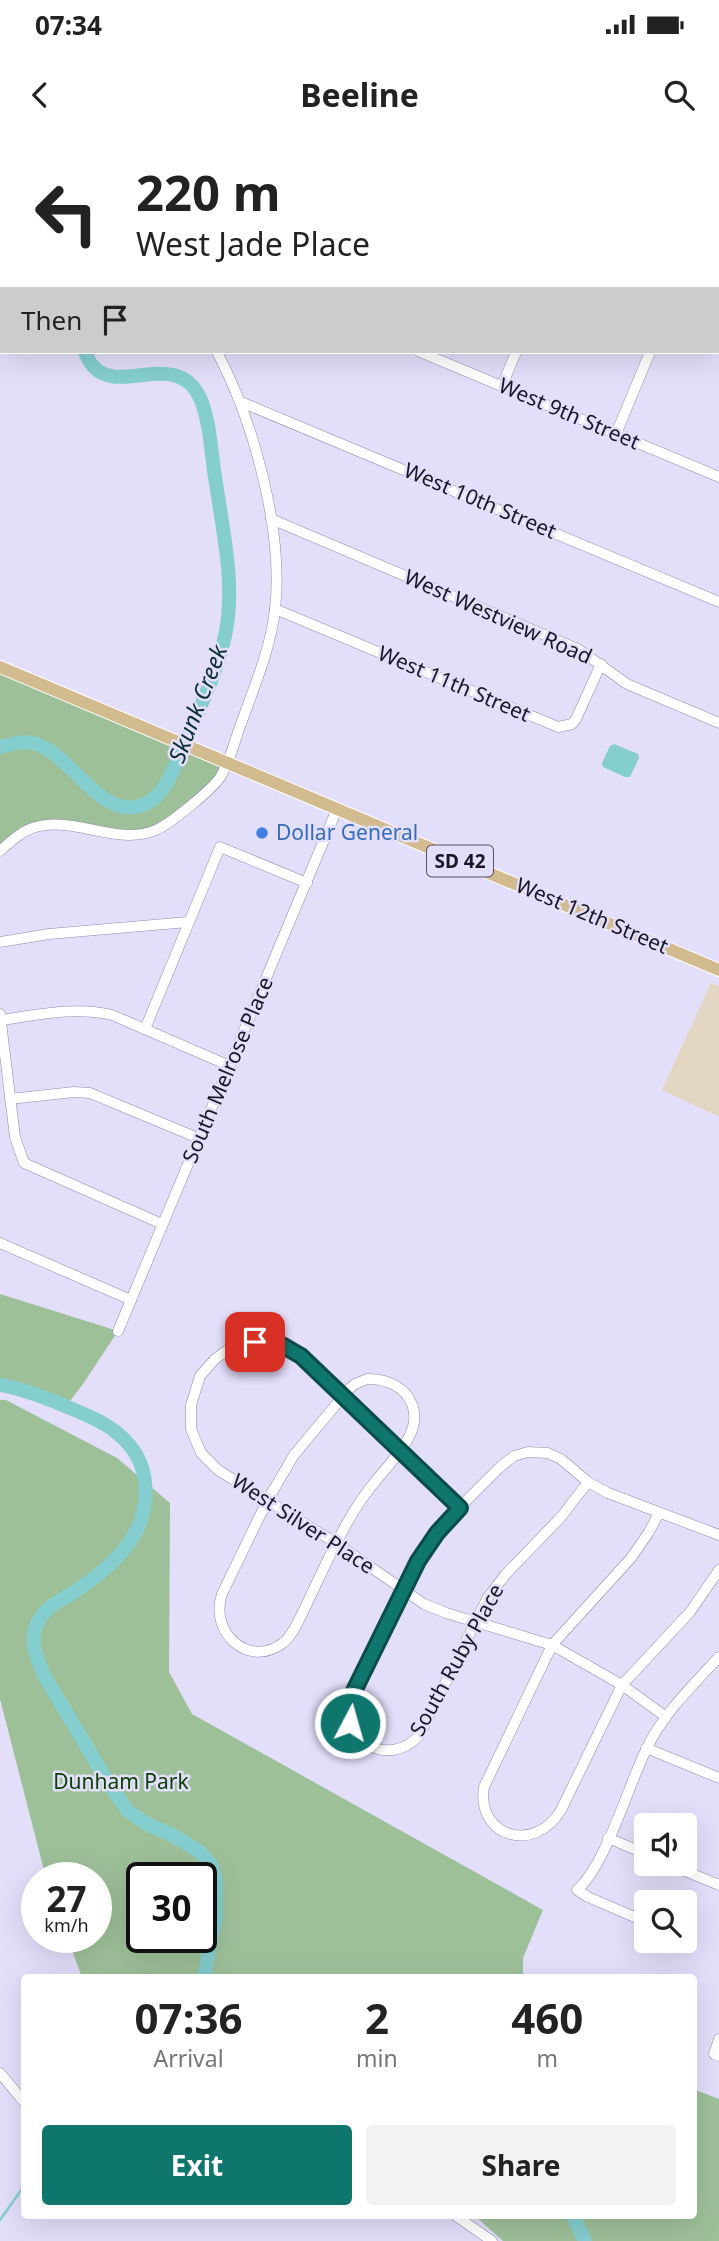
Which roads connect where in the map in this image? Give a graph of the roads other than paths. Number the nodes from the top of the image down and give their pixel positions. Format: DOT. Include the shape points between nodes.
graph roads {
  1 [pos="218,354"];
  2 [pos="425,354"];
  3 [pos="515,354"];
  4 [pos="649,354"];
  5 [pos="502,386"];
  6 [pos="241,402"];
  7 [pos="616,434"];
  8 [pos="719,477"];
  9 [pos="271,519"];
  10 [pos="719,602"];
  11 [pos="275,609"];
  12 [pos="601,664"];
  13 [pos="0,667"];
  14 [pos="719,723"];
  15 [pos="227,762"];
  16 [pos="337,809"];
  17 [pos="0,851"];
  18 [pos="307,883"];
  19 [pos="188,922"];
  20 [pos="0,942"];
  21 [pos="719,970"];
  22 [pos="0,1014"];
  23 [pos="1,1020"];
  24 [pos="145,1029"];
  25 [pos="230,1066"];
  26 [pos="10,1099"];
  27 [pos="198,1138"];
  28 [pos="162,1224"];
  29 [pos="0,1244"];
  30 [pos="131,1300"];
  31 [pos="118,1331"];
  32 [pos="344,1396"];
  33 [pos="402,1451"];
  34 [pos="588,1482"];
  35 [pos="267,1501"];
  36 [pos="460,1508"];
  37 [pos="659,1513"];
  38 [pos="719,1535"];
  39 [pos="336,1543"];
  40 [pos="719,1570"];
  41 [pos="402,1589"];
  42 [pos="475,1622"];
  43 [pos="552,1645"];
  44 [pos="718,1659"];
  45 [pos="622,1685"];
  46 [pos="666,1717"];
  47 [pos="646,1748"];
  48 [pos="719,1778"];
  49 [pos="608,1838"];
  50 [pos="634,1849"];
  51 [pos="697,1876"];
  52 [pos="719,1885"];
  53 [pos="634,1917"];
  54 [pos="719,2039"];
  55 [pos="719,2056"];
  56 [pos="0,2073"];
  57 [pos="21,2098"];
  58 [pos="460,2219"];
  59 [pos="489,2240"];
  1 -- 6 [label="street"];
  2 -- 5 [label="street, West 9th Street"];
  3 -- 5 [label="street"];
  4 -- 7 [label="street"];
  5 -- 7 [label="street, West 9th Street"];
  6 -- 9 [label="street"];
  6 -- 10 [label="street, West 10th Street"];
  7 -- 8 [label="street, West 9th Street"];
  9 -- 11 [label="street" via="276,552"];
  9 -- 12 [label="street, West Westview Road" via="578,649"];
  11 -- 12 [label="street, West 11th Street" via="558,727 576,719"];
  11 -- 15 [label="street" via="259,672"];
  12 -- 14 [label="street, West Westview Road" via="627,684"];
  13 -- 15 [label="main road, West 12th Street / SD 42"];
  15 -- 16 [label="main road, West 12th Street / SD 42"];
  15 -- 17 [label="street" via="214,785 153,832 117,834 44,825 24,832"];
  16 -- 18 [label="street, South Melrose Place"];
  16 -- 21 [label="main road, West 12th Street / SD 42"];
  18 -- 19 [label="street" via="220,847"];
  18 -- 25 [label="street, South Melrose Place"];
  19 -- 20 [label="street"];
  19 -- 24 [label="street"];
  22 -- 23 [label="street"];
  23 -- 24 [label="street" via="94,1011"];
  23 -- 26 [label="street"];
  24 -- 25 [label="street"];
  25 -- 27 [label="street, South Melrose Place"];
  26 -- 27 [label="street" via="90,1093"];
  26 -- 28 [label="street" via="24,1163"];
  27 -- 28 [label="street, South Melrose Place"];
  28 -- 30 [label="street, South Melrose Place"];
  29 -- 30 [label="street"];
  30 -- 31 [label="street, South Melrose Place"];
  32 -- 33 [label="street"];
  32 -- 33 [label="street" via="355,1384 367,1380 385,1381 402,1391 415,1416"];
  32 -- 35 [label="street" via="303,1443"];
  32 -- 35 [label="street, West Silver Place" via="296,1352 267,1342 226,1350 200,1376 190,1420 201,1453 218,1470"];
  33 -- 36 [label="street"];
  33 -- 39 [label="street" via="366,1493"];
  34 -- 36 [label="street" via="548,1452 528,1452 499,1468"];
  34 -- 37 [label="street"];
  34 -- 42 [label="street, South Ruby Place" via="497,1584"];
  35 -- 39 [label="street, West Silver Place"];
  35 -- 39 [label="street" via="220,1600 220,1623 240,1647 270,1650 288,1639"];
  36 -- 41 [label="street" via="427,1546"];
  37 -- 38 [label="street"];
  37 -- 43 [label="street" via="631,1558"];
  39 -- 41 [label="street, West Silver Place"];
  40 -- 45 [label="street" via="690,1612"];
  41 -- 42 [label="street, West Silver Place" via="435,1609"];
  41 -- 42 [label="street, South Ruby Place" via="350,1699 348,1716 353,1730 370,1746 395,1750 419,1736"];
  42 -- 43 [label="street, West Silver Place"];
  43 -- 45 [label="street, West Silver Place"];
  43 -- 45 [label="street" via="484,1787 486,1813 504,1831 529,1836 551,1824"];
  44 -- 46 [label="street"];
  45 -- 46 [label="street, West Silver Place"];
  46 -- 47 [label="street"];
  47 -- 48 [label="street"];
  47 -- 49 [label="street"];
  49 -- 50 [label="street"];
  49 -- 53 [label="street" via="578,1890"];
  51 -- 52 [label="street"];
  54 -- 55 [label="street" via="714,2054"];
  56 -- 57 [label="street"];
  58 -- 59 [label="street"];
}
